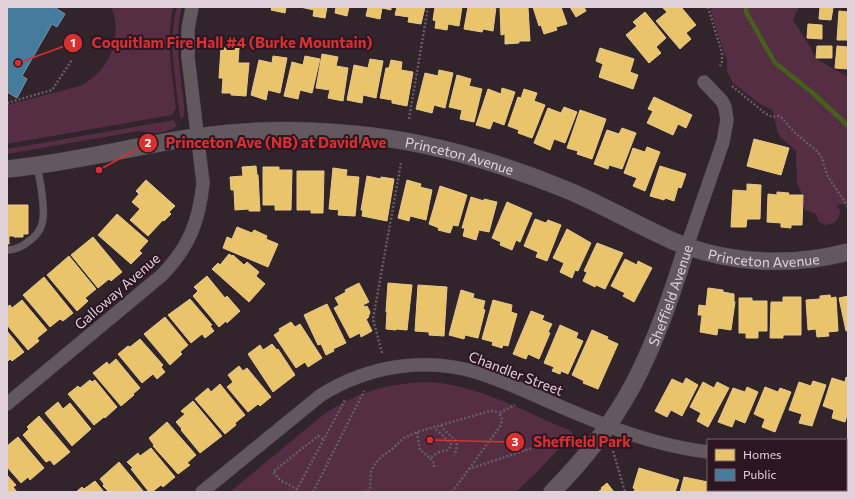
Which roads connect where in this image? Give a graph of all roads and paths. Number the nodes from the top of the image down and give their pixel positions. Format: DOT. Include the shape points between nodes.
graph roads {
  1 [pos="192,7"];
  2 [pos="428,7"];
  3 [pos="708,7"];
  4 [pos="72,60"];
  5 [pos="720,66"];
  6 [pos="704,82"];
  7 [pos="732,86"];
  8 [pos="7,102"];
  9 [pos="409,119"];
  10 [pos="198,137"];
  11 [pos="401,163"];
  12 [pos="37,166"];
  13 [pos="7,169"];
  14 [pos="848,207"];
  15 [pos="687,246"];
  16 [pos="7,250"];
  17 [pos="848,252"];
  18 [pos="382,353"];
  19 [pos="364,391"];
  20 [pos="345,400"];
  21 [pos="7,404"];
  22 [pos="515,405"];
  23 [pos="499,413"];
  24 [pos="441,425"];
  25 [pos="607,425"];
  26 [pos="434,427"];
  27 [pos="417,432"];
  28 [pos="574,434"];
  29 [pos="324,439"];
  30 [pos="613,451"];
  31 [pos="707,452"];
  32 [pos="454,455"];
  33 [pos="430,458"];
  34 [pos="434,467"];
  35 [pos="469,469"];
  36 [pos="202,492"];
  37 [pos="313,492"];
  38 [pos="368,492"];
  39 [pos="452,492"];
  40 [pos="552,492"];
  41 [pos="624,492"];
  1 -- 10 [label="street, Galloway Avenue" via="187,44"];
  2 -- 9 [label="path"];
  3 -- 5 [label="path" via="722,53"];
  4 -- 8 [label="path" via="52,90"];
  6 -- 15 [label="street, Sheffield Avenue" via="722,101 727,120 723,142"];
  7 -- 14 [label="path" via="766,114 783,119 818,152 827,175"];
  10 -- 12 [label="street, Princeton Avenue"];
  10 -- 15 [label="street, Princeton Avenue" via="266,131 328,132 379,137 454,151 505,166 568,190"];
  10 -- 21 [label="street, Galloway Avenue" via="203,178 201,201 194,228 181,253 150,285"];
  11 -- 18 [label="path" via="373,319"];
  12 -- 13 [label="street, Princeton Avenue"];
  12 -- 16 [label="lane" via="42,188 42,225 26,244 20,248"];
  15 -- 17 [label="street, Princeton Avenue" via="715,254 760,261 792,261"];
  15 -- 25 [label="street, Sheffield Avenue" via="654,340 632,386"];
  19 -- 37 [label="path"];
  20 -- 29 [label="path"];
  22 -- 23 [label="path"];
  23 -- 24 [label="path" via="490,411"];
  23 -- 35 [label="path" via="501,425"];
  24 -- 26 [label="path"];
  24 -- 32 [label="path" via="456,442 457,449"];
  25 -- 31 [label="street, Chandler Street" via="657,442"];
  25 -- 36 [label="street, Chandler Street" via="460,368 430,365 386,368 347,380 321,395"];
  25 -- 40 [label="street, Sheffield Avenue" via="571,473"];
  26 -- 27 [label="path"];
  26 -- 33 [label="path" via="451,444 446,451 440,451"];
  27 -- 33 [label="path" via="420,450"];
  27 -- 38 [label="path" via="404,438 377,461 372,469"];
  28 -- 35 [label="path"];
  29 -- 29 [label="path" via="297,489 280,480 273,472 318,436"];
  30 -- 41 [label="path"];
  33 -- 34 [label="path"];
  35 -- 39 [label="path"];
}
